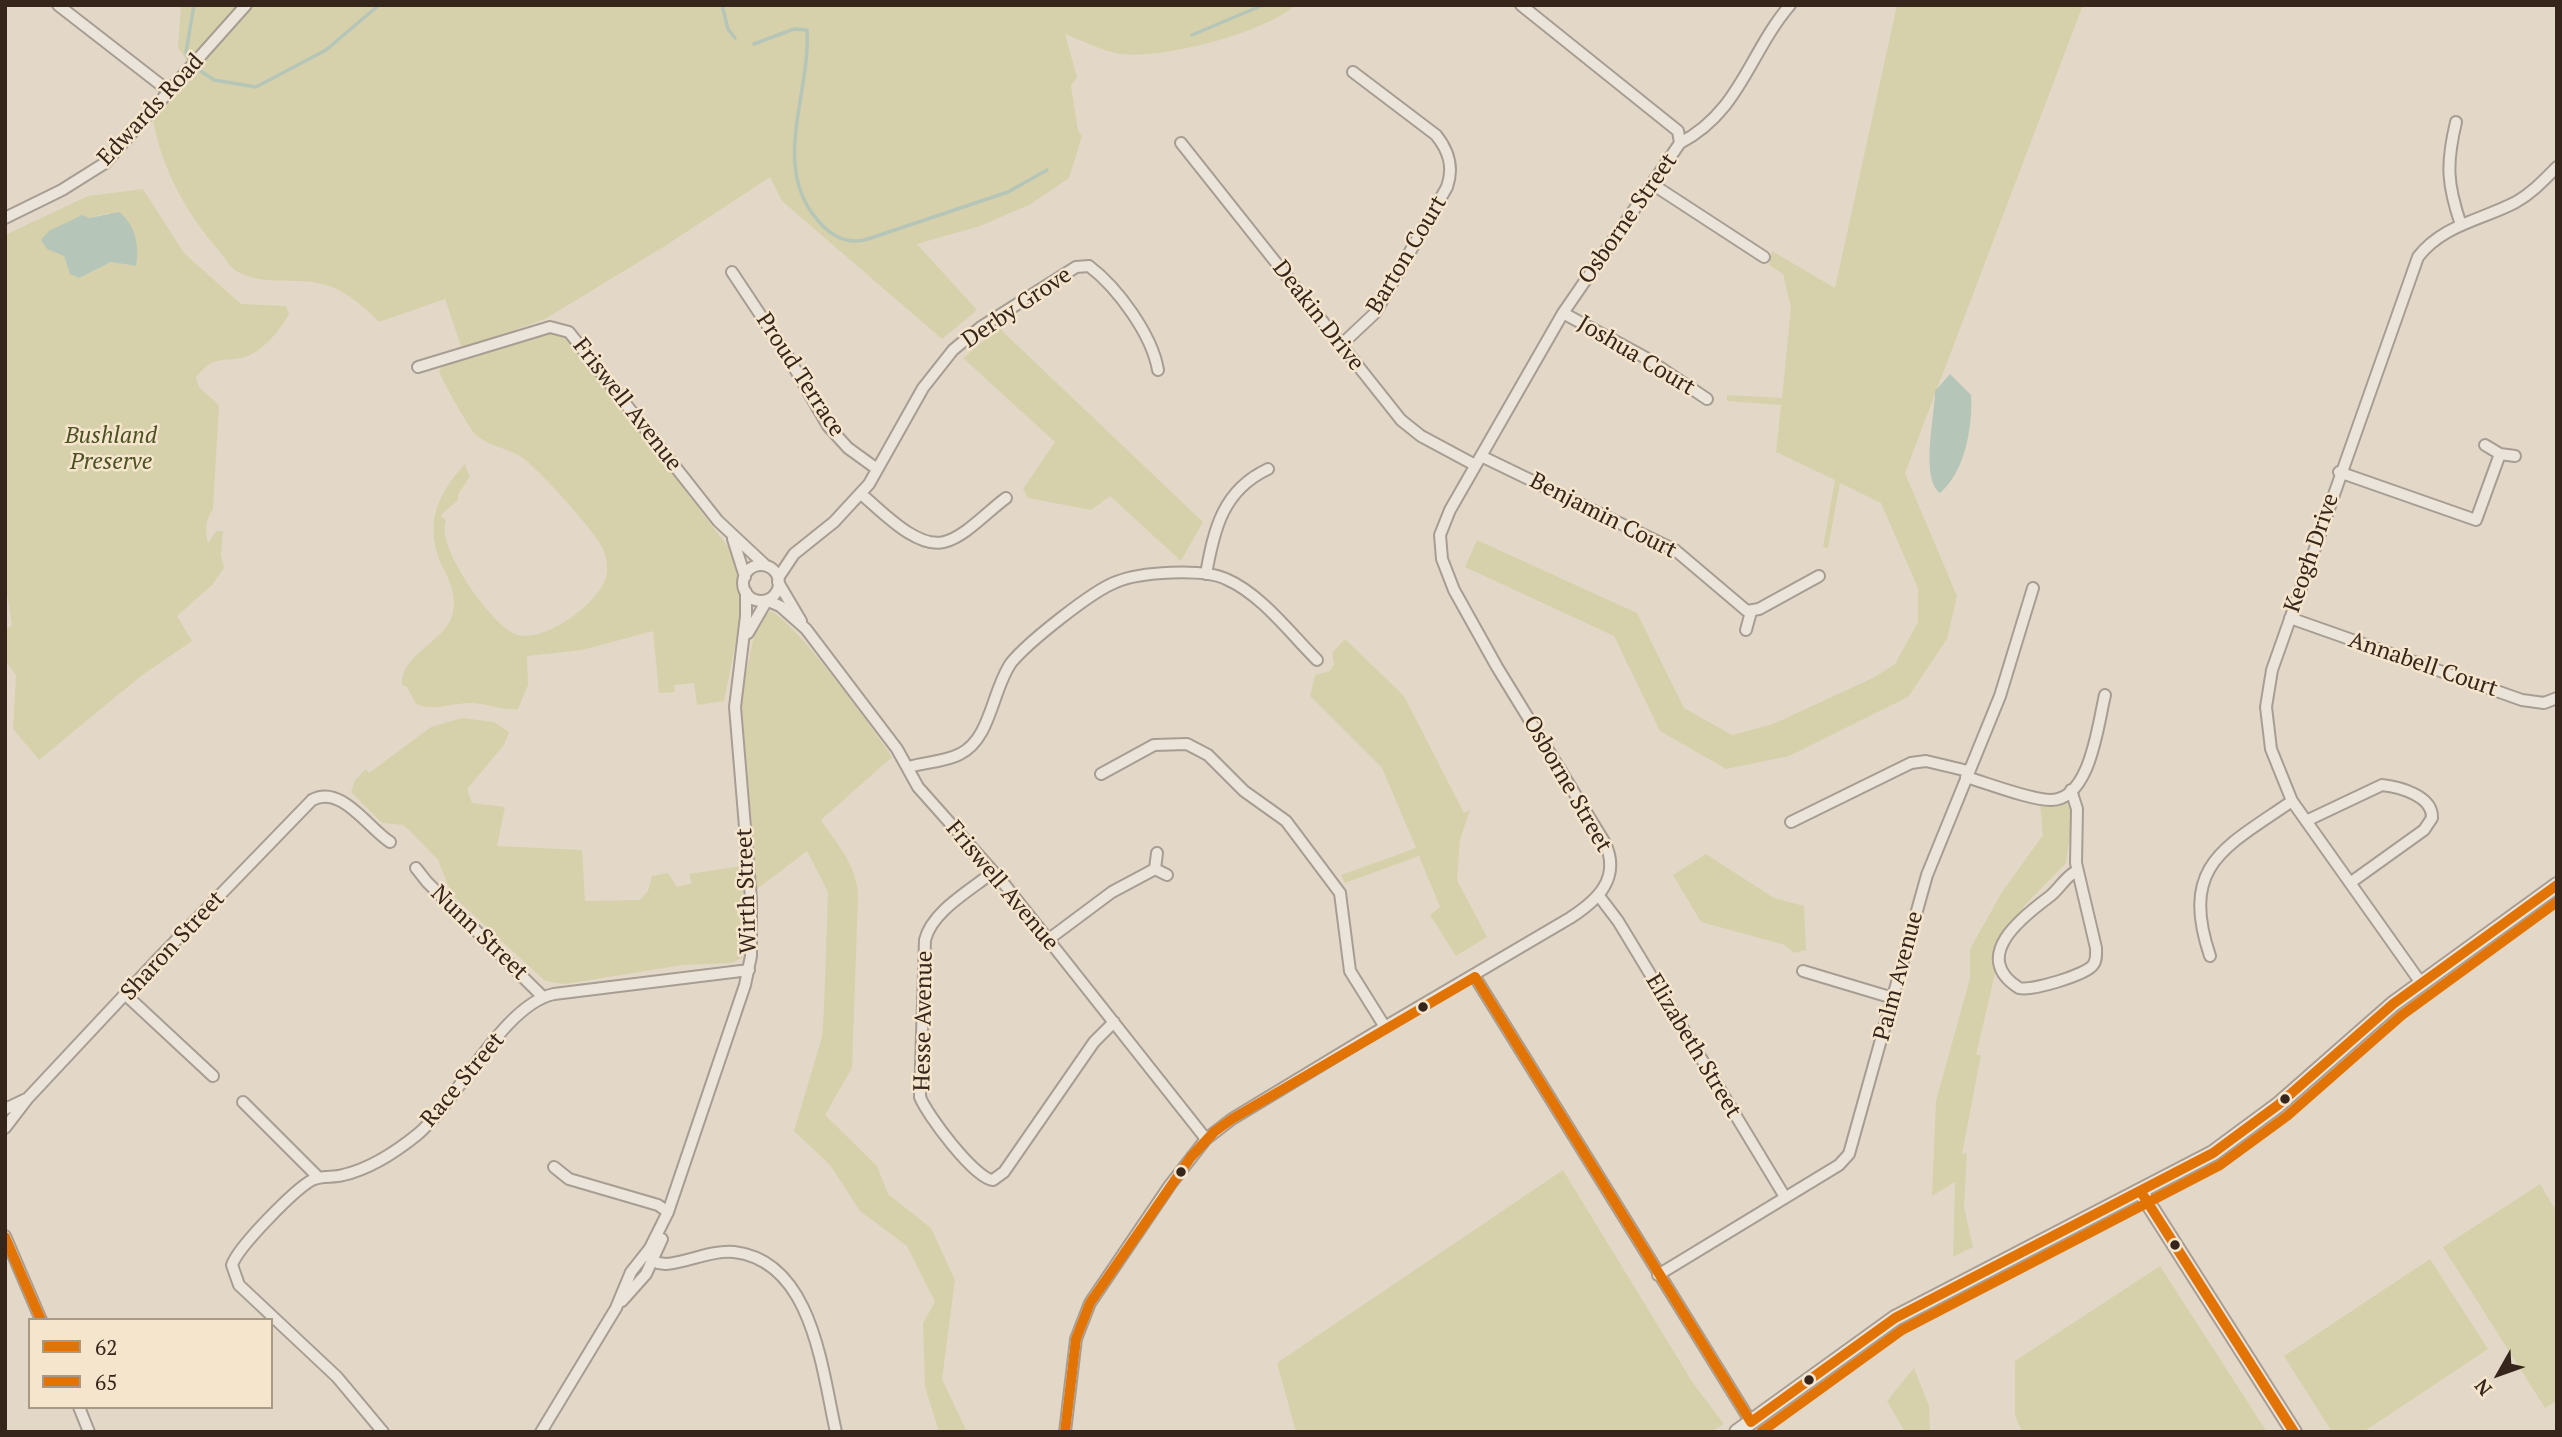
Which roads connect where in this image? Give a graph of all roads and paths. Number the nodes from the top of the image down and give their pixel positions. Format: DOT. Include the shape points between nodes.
graph roads {
  1 [pos="58,5"];
  2 [pos="246,5"];
  3 [pos="1521,5"];
  4 [pos="1790,5"];
  5 [pos="1353,72"];
  6 [pos="170,92"];
  7 [pos="2456,122"];
  8 [pos="1181,143"];
  9 [pos="1680,143"];
  10 [pos="2557,167"];
  11 [pos="1652,184"];
  12 [pos="6,215"];
  13 [pos="2461,225"];
  14 [pos="1764,257"];
  15 [pos="732,272"];
  16 [pos="1563,313"];
  17 [pos="1341,345"];
  18 [pos="418,367"];
  19 [pos="1158,370"];
  20 [pos="1707,399"];
  21 [pos="2484,445"];
  22 [pos="2500,454"];
  23 [pos="2515,456"];
  24 [pos="1478,460"];
  25 [pos="1268,468"];
  26 [pos="877,469"];
  27 [pos="2339,472"];
  28 [pos="861,494"];
  29 [pos="1006,498"];
  30 [pos="732,537"];
  31 [pos="794,555"];
  32 [pos="765,565"];
  33 [pos="1206,574"];
  34 [pos="1819,576"];
  35 [pos="745,577"];
  36 [pos="778,580"];
  37 [pos="2033,588"];
  38 [pos="746,592"];
  39 [pos="767,602"];
  40 [pos="1751,612"];
  41 [pos="2290,618"];
  42 [pos="806,629"];
  43 [pos="1746,630"];
  44 [pos="743,642"];
  45 [pos="1317,660"];
  46 [pos="2105,695"];
  47 [pos="2557,698"];
  48 [pos="909,767"];
  49 [pos="1101,774"];
  50 [pos="1967,774"];
  51 [pos="2071,790"];
  52 [pos="2292,800"];
  53 [pos="2306,821"];
  54 [pos="1791,822"];
  55 [pos="390,842"];
  56 [pos="1157,853"];
  57 [pos="416,868"];
  58 [pos="1156,869"];
  59 [pos="2077,871"];
  60 [pos="993,872"];
  61 [pos="1167,875"];
  62 [pos="2350,883"];
  63 [pos="2557,885"];
  64 [pos="1599,896"];
  65 [pos="1049,939"];
  66 [pos="2210,956"];
  67 [pos="749,970"];
  68 [pos="1803,971"];
  69 [pos="1475,976"];
  70 [pos="2421,983"];
  71 [pos="127,996"];
  72 [pos="542,996"];
  73 [pos="1893,998"];
  74 [pos="1114,1022"];
  75 [pos="1385,1027"];
  76 [pos="213,1076"];
  77 [pos="28,1098"];
  78 [pos="243,1102"];
  79 [pos="5,1109"];
  80 [pos="5,1128"];
  81 [pos="1206,1139"];
  82 [pos="554,1167"];
  83 [pos="318,1177"];
  84 [pos="2141,1192"];
  85 [pos="1785,1198"];
  86 [pos="668,1212"];
  87 [pos="5,1236"];
  88 [pos="650,1257"];
  89 [pos="1658,1275"];
  90 [pos="40,1318"];
  91 [pos="80,1409"];
  92 [pos="1751,1422"];
  93 [pos="89,1432"];
  94 [pos="383,1432"];
  95 [pos="541,1432"];
  96 [pos="836,1432"];
  97 [pos="1065,1432"];
  98 [pos="1737,1432"];
  99 [pos="2294,1432"];
  1 -- 6 [label="street"];
  2 -- 6 [label="street, Edwards Road"];
  3 -- 9 [label="street" via="1678,131"];
  4 -- 9 [label="street, Osborne Street" via="1723,111 1703,131"];
  5 -- 17 [label="street, Barton Court" via="1436,135 1451,168 1447,187 1375,313"];
  6 -- 12 [label="street, Edwards Road" via="105,163 62,190"];
  7 -- 13 [label="street" via="2448,154 2448,186"];
  8 -- 17 [label="street, Deakin Drive"];
  9 -- 11 [label="street, Osborne Street"];
  10 -- 13 [label="street, Keogh Drive" via="2518,201"];
  11 -- 14 [label="street"];
  11 -- 16 [label="street, Osborne Street"];
  13 -- 27 [label="street, Keogh Drive" via="2426,246 2413,267"];
  15 -- 26 [label="street, Proud Terrace" via="828,426"];
  16 -- 20 [label="street, Joshua Court" via="1646,358"];
  16 -- 24 [label="street, Osborne Street"];
  17 -- 24 [label="street, Deakin Drive" via="1401,420 1421,436"];
  18 -- 30 [label="street, Friswell Avenue" via="542,329 563,328 574,336"];
  19 -- 26 [label="street, Derby Grove" via="1146,334 1112,290 1089,266 1076,267 953,350 922,388"];
  21 -- 22 [label="street"];
  22 -- 23 [label="street"];
  22 -- 27 [label="street" via="2476,520"];
  24 -- 40 [label="street, Benjamin Court" via="1675,550"];
  24 -- 64 [label="street, Osborne Street" via="1444,524 1439,547 1442,559 1486,648 1605,843 1611,867"];
  25 -- 33 [label="street" via="1249,479 1221,511"];
  26 -- 28 [label="street, Derby Grove"];
  27 -- 41 [label="street, Keogh Drive"];
  28 -- 29 [label="street" via="911,533 932,543 950,540"];
  28 -- 31 [label="street, Derby Grove"];
  30 -- 32 [label="street, Friswell Avenue"];
  30 -- 35 [label="street, Friswell Avenue"];
  31 -- 32 [label="street, Derby Grove"];
  31 -- 36 [label="street, Derby Grove"];
  32 -- 35 [label="street" via="751,568"];
  32 -- 36 [label="street"];
  33 -- 45 [label="street" via="1227,579 1244,590"];
  33 -- 48 [label="street" via="1139,576 1101,589 1012,662 979,737 967,750"];
  34 -- 40 [label="street"];
  35 -- 38 [label="street"];
  36 -- 39 [label="street" via="776,594"];
  36 -- 42 [label="street, Friswell Avenue"];
  37 -- 50 [label="street, Palm Avenue" via="2000,696"];
  38 -- 39 [label="street" via="754,600"];
  38 -- 44 [label="street, Wirth Street"];
  39 -- 42 [label="street, Friswell Avenue" via="780,606"];
  39 -- 44 [label="street, Wirth Street"];
  40 -- 43 [label="street"];
  41 -- 47 [label="street, Annabell Court" via="2522,700 2544,703"];
  41 -- 52 [label="street, Keogh Drive" via="2272,670 2266,707 2271,749"];
  42 -- 48 [label="street, Friswell Avenue"];
  44 -- 67 [label="street, Wirth Street" via="735,708 751,899"];
  46 -- 51 [label="street" via="2089,764"];
  48 -- 60 [label="street, Friswell Avenue" via="923,793"];
  49 -- 75 [label="street" via="1154,745 1187,744 1208,755 1244,791 1286,821 1340,893 1350,971"];
  50 -- 51 [label="street" via="2046,799"];
  50 -- 54 [label="street" via="1926,761 1911,763"];
  50 -- 73 [label="street, Palm Avenue" via="1927,875"];
  51 -- 59 [label="street" via="2077,808"];
  52 -- 53 [label="street, Keogh Drive"];
  52 -- 66 [label="street" via="2222,850 2210,864 2200,909"];
  53 -- 62 [label="street, Keogh Drive"];
  53 -- 62 [label="street" via="2382,785 2419,796 2430,806 2432,818 2424,830"];
  55 -- 71 [label="street, Sharon Street" via="341,800 320,796 304,807"];
  56 -- 58 [label="street"];
  57 -- 72 [label="street, Nunn Street"];
  58 -- 61 [label="street"];
  58 -- 65 [label="street" via="1101,899"];
  59 -- 59 [label="street" via="2096,948 2095,961 2087,970 2032,989 2019,988 2006,974 2000,946 2031,909"];
  60 -- 65 [label="street, Friswell Avenue"];
  60 -- 74 [label="street, Hesse Avenue" via="940,915 925,940 920,1097 976,1171 993,1180 1004,1172 1097,1038"];
  62 -- 70 [label="street, Keogh Drive"];
  63 -- 70 [label="street"];
  64 -- 69 [label="street"];
  64 -- 85 [label="street, Elizabeth Street"];
  65 -- 74 [label="street, Friswell Avenue"];
  67 -- 72 [label="street"];
  67 -- 86 [label="street, Wirth Street"];
  68 -- 73 [label="street"];
  69 -- 75 [label="street"];
  69 -- 89 [label="street"];
  70 -- 84 [label="street" via="2259,1119 2195,1164"];
  71 -- 76 [label="street"];
  71 -- 77 [label="street, Sharon Street"];
  72 -- 83 [label="street, Race Street" via="491,1044 418,1134 366,1167 342,1176"];
  73 -- 85 [label="street, Palm Avenue" via="1849,1154"];
  74 -- 81 [label="street, Friswell Avenue"];
  75 -- 81 [label="street"];
  77 -- 79 [label="street, Sharon Street"];
  77 -- 80 [label="street, Sharon Street"];
  78 -- 83 [label="street"];
  81 -- 97 [label="street" via="1090,1303 1076,1339"];
  82 -- 86 [label="street" via="569,1179 659,1205"];
  83 -- 94 [label="street" via="240,1249 232,1272 239,1285 337,1377"];
  84 -- 92 [label="street" via="1895,1318"];
  84 -- 99 [label="street"];
  85 -- 89 [label="street, Palm Avenue"];
  86 -- 88 [label="street, Wirth Street"];
  87 -- 90 [label="street"];
  88 -- 95 [label="street, Wirth Street" via="631,1272 616,1308"];
  88 -- 96 [label="street" via="674,1263 732,1252 776,1271 797,1294 807,1314"];
  89 -- 92 [label="street"];
  91 -- 93 [label="street"];
  92 -- 98 [label="street"];
}
